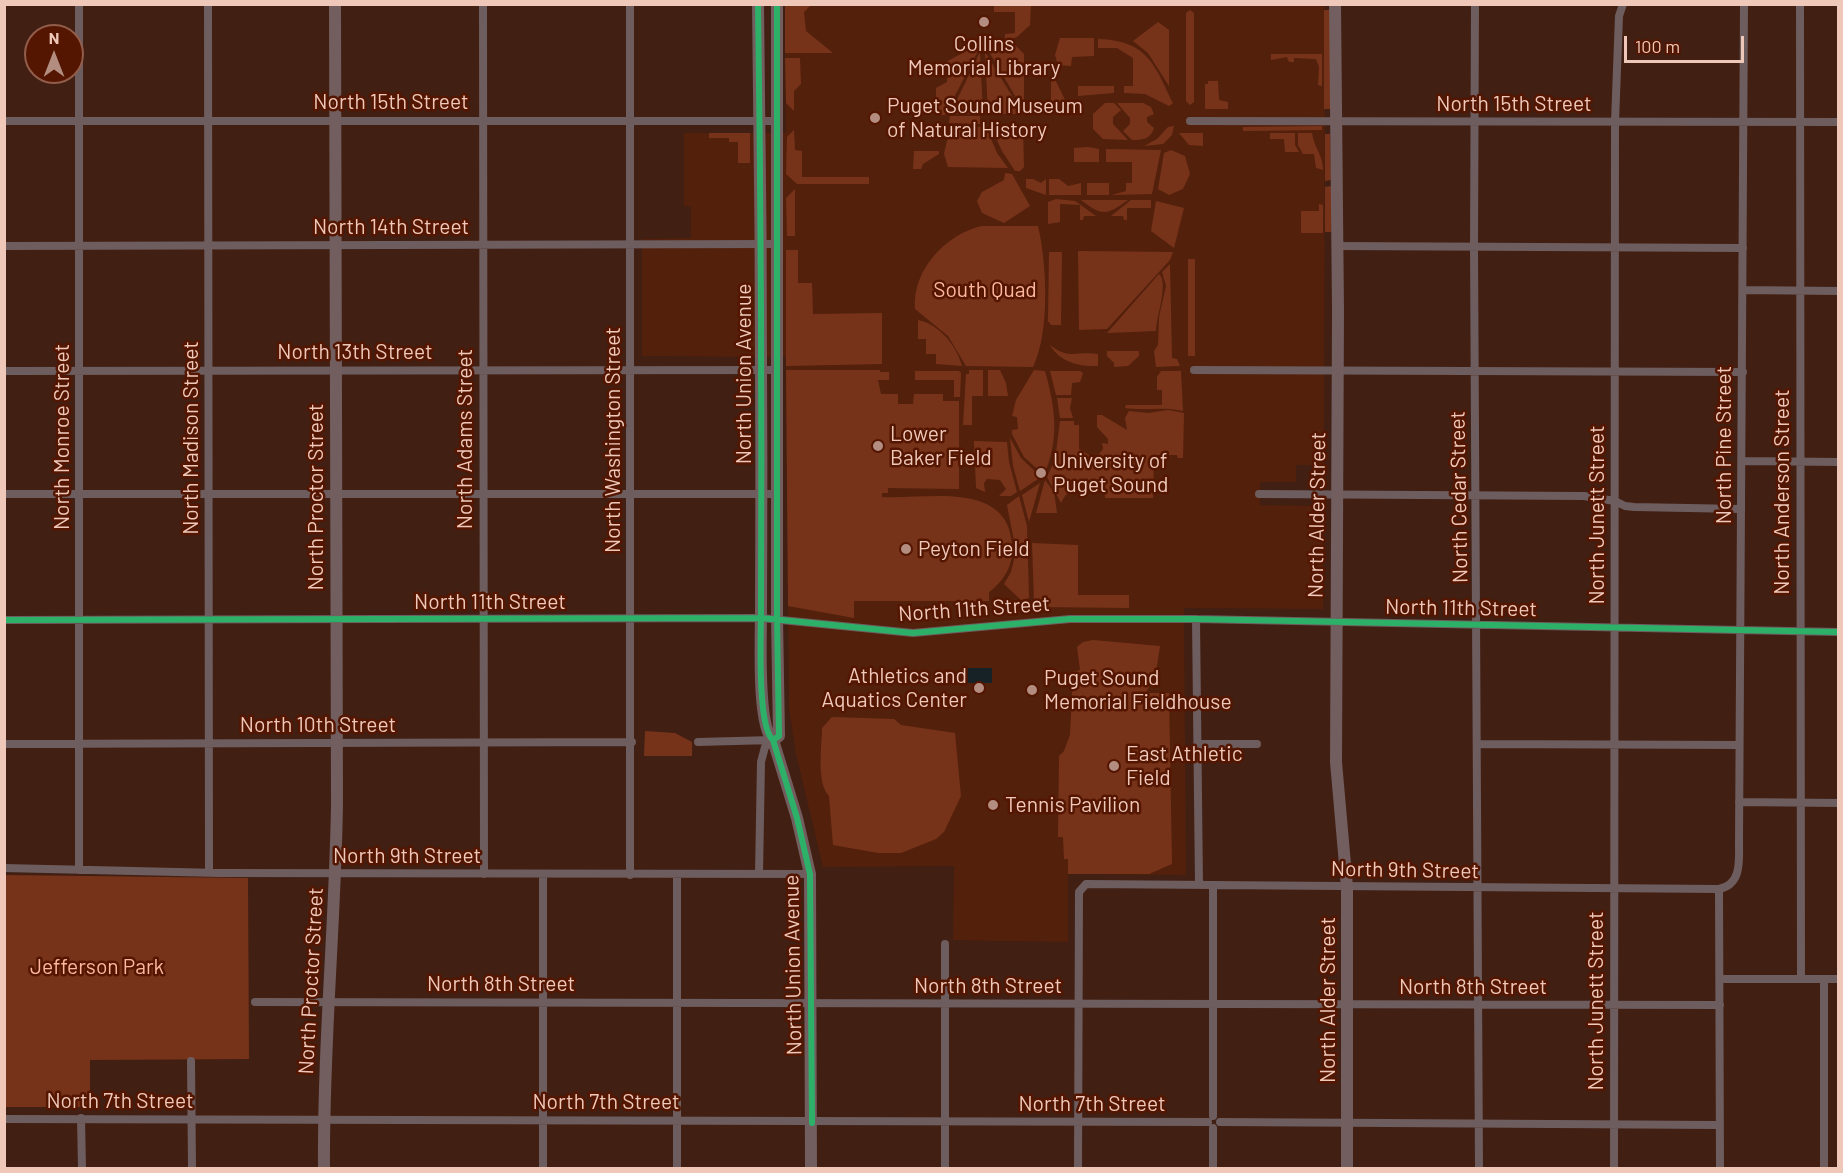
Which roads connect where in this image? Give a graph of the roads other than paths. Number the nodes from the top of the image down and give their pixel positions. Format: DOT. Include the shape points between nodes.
graph roads {
  1 [pos="79,4"];
  2 [pos="208,4"];
  3 [pos="335,4"];
  4 [pos="483,4"];
  5 [pos="630,4"];
  6 [pos="758,4"];
  7 [pos="777,4"];
  8 [pos="1335,4"];
  9 [pos="1475,4"];
  10 [pos="1744,4"];
  11 [pos="1800,4"];
  12 [pos="1622,5"];
  13 [pos="79,120"];
  14 [pos="208,120"];
  15 [pos="483,120"];
  16 [pos="4,121"];
  17 [pos="336,121"];
  18 [pos="630,121"];
  19 [pos="760,121"];
  20 [pos="778,121"];
  21 [pos="1190,121"];
  22 [pos="1337,122"];
  23 [pos="1474,122"];
  24 [pos="1615,122"];
  25 [pos="1745,122"];
  26 [pos="1800,122"];
  27 [pos="1839,122"];
  28 [pos="778,244"];
  29 [pos="335,245"];
  30 [pos="483,245"];
  31 [pos="631,245"];
  32 [pos="760,245"];
  33 [pos="4,246"];
  34 [pos="79,246"];
  35 [pos="208,246"];
  36 [pos="1337,246"];
  37 [pos="1474,247"];
  38 [pos="1615,247"];
  39 [pos="1743,248"];
  40 [pos="1743,290"];
  41 [pos="1800,291"];
  42 [pos="1839,291"];
  43 [pos="209,370"];
  44 [pos="335,370"];
  45 [pos="483,370"];
  46 [pos="632,370"];
  47 [pos="762,370"];
  48 [pos="778,370"];
  49 [pos="1194,370"];
  50 [pos="1337,370"];
  51 [pos="4,371"];
  52 [pos="79,371"];
  53 [pos="1475,371"];
  54 [pos="1615,372"];
  55 [pos="1743,372"];
  56 [pos="1742,461"];
  57 [pos="1800,461"];
  58 [pos="1839,462"];
  59 [pos="483,493"];
  60 [pos="632,493"];
  61 [pos="4,494"];
  62 [pos="79,494"];
  63 [pos="209,494"];
  64 [pos="335,494"];
  65 [pos="761,494"];
  66 [pos="778,494"];
  67 [pos="1259,494"];
  68 [pos="1335,494"];
  69 [pos="1477,495"];
  70 [pos="1615,501"];
  71 [pos="1741,509"];
  72 [pos="336,618"];
  73 [pos="484,618"];
  74 [pos="631,618"];
  75 [pos="761,618"];
  76 [pos="777,618"];
  77 [pos="80,619"];
  78 [pos="209,619"];
  79 [pos="1196,619"];
  80 [pos="4,620"];
  81 [pos="1335,622"];
  82 [pos="1478,625"];
  83 [pos="1615,627"];
  84 [pos="1740,632"];
  85 [pos="1800,632"];
  86 [pos="1839,633"];
  87 [pos="773,740"];
  88 [pos="632,742"];
  89 [pos="698,742"];
  90 [pos="336,743"];
  91 [pos="484,743"];
  92 [pos="4,744"];
  93 [pos="79,744"];
  94 [pos="209,744"];
  95 [pos="1197,744"];
  96 [pos="1257,744"];
  97 [pos="1478,744"];
  98 [pos="1615,745"];
  99 [pos="1740,745"];
  100 [pos="1739,802"];
  101 [pos="1800,803"];
  102 [pos="1839,803"];
  103 [pos="4,868"];
  104 [pos="79,870"];
  105 [pos="209,872"];
  106 [pos="336,873"];
  107 [pos="484,874"];
  108 [pos="759,874"];
  109 [pos="810,874"];
  110 [pos="543,875"];
  111 [pos="630,875"];
  112 [pos="677,875"];
  113 [pos="1731,884"];
  114 [pos="1200,885"];
  115 [pos="1213,885"];
  116 [pos="1347,887"];
  117 [pos="1615,888"];
  118 [pos="1478,889"];
  119 [pos="1719,889"];
  120 [pos="945,944"];
  121 [pos="1720,979"];
  122 [pos="1801,979"];
  123 [pos="1824,979"];
  124 [pos="1839,979"];
  125 [pos="543,1001"];
  126 [pos="255,1002"];
  127 [pos="328,1002"];
  128 [pos="677,1003"];
  129 [pos="810,1003"];
  130 [pos="945,1004"];
  131 [pos="1079,1004"];
  132 [pos="1213,1004"];
  133 [pos="1347,1005"];
  134 [pos="1479,1005"];
  135 [pos="1614,1005"];
  136 [pos="1720,1005"];
  137 [pos="191,1061"];
  138 [pos="81,1118"];
  139 [pos="4,1119"];
  140 [pos="191,1119"];
  141 [pos="324,1120"];
  142 [pos="543,1120"];
  143 [pos="677,1121"];
  144 [pos="945,1122"];
  145 [pos="1079,1122"];
  146 [pos="1213,1122"];
  147 [pos="1479,1122"];
  148 [pos="812,1123"];
  149 [pos="1347,1123"];
  150 [pos="1614,1123"];
  151 [pos="1719,1125"];
  152 [pos="82,1168"];
  153 [pos="192,1168"];
  154 [pos="324,1168"];
  155 [pos="543,1168"];
  156 [pos="677,1168"];
  157 [pos="811,1168"];
  158 [pos="945,1168"];
  159 [pos="1078,1168"];
  160 [pos="1213,1168"];
  161 [pos="1347,1168"];
  162 [pos="1479,1168"];
  163 [pos="1614,1168"];
  164 [pos="1720,1168"];
  165 [pos="1824,1168"];
  1 -- 13 [label="street, North Monroe Street"];
  2 -- 14 [label="street, North Madison Street"];
  3 -- 17 [label="street, North Proctor Street"];
  4 -- 15 [label="street, North Adams Street"];
  5 -- 18 [label="street, North Washington Street"];
  6 -- 19 [label="street, North Union Avenue"];
  7 -- 20 [label="street, North Union Avenue"];
  8 -- 22 [label="street, North Alder Street"];
  9 -- 23 [label="street, North Cedar Street"];
  10 -- 25 [label="street, North Pine Street"];
  11 -- 26 [label="street, North Anderson Street"];
  12 -- 24 [label="street, North Junett Street"];
  13 -- 14 [label="street, North 15th Street"];
  13 -- 16 [label="street, North 15th Street"];
  13 -- 34 [label="street, North Monroe Street"];
  14 -- 17 [label="street, North 15th Street"];
  14 -- 35 [label="street, North Madison Street"];
  15 -- 17 [label="street, North 15th Street"];
  15 -- 18 [label="street, North 15th Street"];
  15 -- 30 [label="street, North Adams Street"];
  17 -- 29 [label="street, North Proctor Street"];
  18 -- 19 [label="street, North 15th Street"];
  18 -- 31 [label="street, North Washington Street"];
  19 -- 20 [label="street, North 15th Street"];
  19 -- 32 [label="street, North Union Avenue"];
  20 -- 28 [label="street, North Union Avenue"];
  21 -- 22 [label="street, North 15th Street"];
  22 -- 23 [label="street, North 15th Street"];
  22 -- 36 [label="street, North Alder Street"];
  23 -- 24 [label="street, North 15th Street"];
  23 -- 37 [label="street, North Cedar Street"];
  24 -- 25 [label="street, North 15th Street"];
  24 -- 38 [label="street, North Junett Street"];
  25 -- 26 [label="street, North 15th Street"];
  25 -- 39 [label="street, North Pine Street"];
  26 -- 27 [label="street, North 15th Street"];
  26 -- 41 [label="street, North Anderson Street"];
  28 -- 32 [label="street, North 14th Street"];
  28 -- 48 [label="street, North Union Avenue"];
  29 -- 30 [label="street, North 14th Street"];
  29 -- 35 [label="street, North 14th Street"];
  29 -- 44 [label="street, North Proctor Street"];
  30 -- 31 [label="street, North 14th Street"];
  30 -- 45 [label="street, North Adams Street"];
  31 -- 32 [label="street, North 14th Street"];
  31 -- 46 [label="street, North Washington Street"];
  32 -- 47 [label="street, North Union Avenue"];
  33 -- 34 [label="street, North 14th Street"];
  34 -- 35 [label="street, North 14th Street"];
  34 -- 52 [label="street, North Monroe Street"];
  35 -- 43 [label="street, North Madison Street"];
  36 -- 37 [label="street"];
  36 -- 50 [label="street, North Alder Street"];
  37 -- 38 [label="street"];
  37 -- 53 [label="street, North Cedar Street"];
  38 -- 39 [label="street"];
  38 -- 54 [label="street, North Junett Street"];
  39 -- 40 [label="street, North Pine Street"];
  40 -- 41 [label="street"];
  40 -- 55 [label="street, North Pine Street"];
  41 -- 42 [label="street"];
  41 -- 57 [label="street, North Anderson Street"];
  43 -- 44 [label="street, North 13th Street"];
  43 -- 52 [label="street, North 13th Street"];
  43 -- 63 [label="street, North Madison Street"];
  44 -- 45 [label="street, North 13th Street"];
  44 -- 64 [label="street, North Proctor Street"];
  45 -- 46 [label="street, North 13th Street"];
  45 -- 59 [label="street, North Adams Street"];
  46 -- 47 [label="street, North 13th Street"];
  46 -- 60 [label="street, North Washington Street"];
  47 -- 48 [label="street, North 13th Street"];
  47 -- 65 [label="street, North Union Avenue"];
  48 -- 66 [label="street, North Union Avenue"];
  49 -- 50 [label="street"];
  50 -- 53 [label="street"];
  50 -- 68 [label="street, North Alder Street"];
  51 -- 52 [label="street, North 13th Street"];
  52 -- 62 [label="street, North Monroe Street"];
  53 -- 54 [label="street"];
  53 -- 69 [label="street, North Cedar Street"];
  54 -- 55 [label="street"];
  54 -- 70 [label="street, North Junett Street"];
  55 -- 56 [label="street, North Pine Street"];
  56 -- 57 [label="street"];
  56 -- 71 [label="street, North Pine Street"];
  57 -- 58 [label="street"];
  57 -- 85 [label="street, North Anderson Street"];
  59 -- 60 [label="street"];
  59 -- 64 [label="street"];
  59 -- 73 [label="street, North Adams Street"];
  60 -- 65 [label="street"];
  60 -- 74 [label="street, North Washington Street"];
  61 -- 62 [label="street"];
  62 -- 63 [label="street"];
  62 -- 77 [label="street, North Monroe Street"];
  63 -- 64 [label="street"];
  63 -- 78 [label="street, North Madison Street"];
  64 -- 72 [label="street, North Proctor Street"];
  65 -- 66 [label="street"];
  65 -- 75 [label="street, North Union Avenue"];
  66 -- 76 [label="street, North Union Avenue"];
  67 -- 68 [label="street"];
  68 -- 69 [label="street"];
  68 -- 81 [label="street, North Alder Street"];
  69 -- 70 [label="street" via="1584,496"];
  69 -- 82 [label="street, North Cedar Street"];
  70 -- 71 [label="street" via="1634,507"];
  70 -- 83 [label="street, North Junett Street"];
  71 -- 84 [label="street, North Pine Street"];
  72 -- 73 [label="street, North 11th Street"];
  72 -- 78 [label="street, North 11th Street"];
  72 -- 90 [label="street, North Proctor Street"];
  73 -- 74 [label="street, North 11th Street"];
  73 -- 91 [label="street, North Adams Street"];
  74 -- 75 [label="street, North 11th Street"];
  74 -- 88 [label="street, North Washington Street"];
  75 -- 76 [label="street, North 11th Street"];
  75 -- 87 [label="street, North Union Avenue" via="764,715 768,736"];
  76 -- 79 [label="street, North 11th Street" via="913,633 1033,621"];
  76 -- 87 [label="street, North Union Avenue" via="779,736"];
  77 -- 78 [label="street, North 11th Street"];
  77 -- 80 [label="street, North 11th Street"];
  77 -- 93 [label="street, North Monroe Street"];
  78 -- 94 [label="street, North Madison Street"];
  79 -- 81 [label="street, North 11th Street"];
  79 -- 95 [label="street"];
  81 -- 82 [label="street, North 11th Street"];
  81 -- 116 [label="street, North Alder Street" via="1336,780"];
  82 -- 83 [label="street, North 11th Street"];
  82 -- 97 [label="street, North Cedar Street"];
  83 -- 84 [label="street, North 11th Street"];
  83 -- 98 [label="street, North Junett Street"];
  84 -- 85 [label="street, North 11th Street"];
  84 -- 99 [label="street, North Pine Street"];
  85 -- 86 [label="street, North 11th Street"];
  85 -- 101 [label="street, North Anderson Street"];
  87 -- 89 [label="street"];
  87 -- 108 [label="street, North Union Avenue" via="765,747 761,762"];
  87 -- 109 [label="street, North Union Avenue"];
  88 -- 91 [label="street, North 10th Street"];
  88 -- 111 [label="street, North Washington Street"];
  90 -- 91 [label="street, North 10th Street"];
  90 -- 94 [label="street, North 10th Street"];
  90 -- 106 [label="street, North Proctor Street"];
  91 -- 107 [label="street, North Adams Street"];
  92 -- 93 [label="street, North 10th Street"];
  93 -- 94 [label="street, North 10th Street"];
  93 -- 104 [label="street, North Monroe Street"];
  94 -- 105 [label="street, North Madison Street"];
  95 -- 96 [label="street"];
  95 -- 114 [label="street"];
  97 -- 98 [label="street"];
  97 -- 118 [label="street, North Cedar Street"];
  98 -- 99 [label="street"];
  98 -- 117 [label="street, North Junett Street"];
  99 -- 100 [label="street, North Pine Street"];
  100 -- 101 [label="street"];
  100 -- 113 [label="street, North Pine Street" via="1738,869"];
  101 -- 102 [label="street"];
  101 -- 122 [label="street, North Anderson Street"];
  103 -- 104 [label="street, North 9th Street"];
  104 -- 105 [label="street, North 9th Street"];
  105 -- 106 [label="street, North 9th Street"];
  106 -- 107 [label="street, North 9th Street"];
  106 -- 127 [label="street, North Proctor Street"];
  107 -- 110 [label="street, North 9th Street"];
  108 -- 109 [label="street, North 9th Street"];
  108 -- 112 [label="street, North 9th Street"];
  109 -- 129 [label="street, North Union Avenue"];
  110 -- 111 [label="street, North 9th Street"];
  110 -- 125 [label="street"];
  111 -- 112 [label="street, North 9th Street"];
  112 -- 128 [label="street"];
  113 -- 119 [label="street, North 9th Street"];
  114 -- 115 [label="street, North 9th Street"];
  114 -- 131 [label="street, North 9th Street" via="1089,883 1080,888"];
  115 -- 116 [label="street, North 9th Street"];
  115 -- 132 [label="street"];
  116 -- 118 [label="street, North 9th Street"];
  116 -- 133 [label="street, North Alder Street"];
  117 -- 118 [label="street, North 9th Street"];
  117 -- 119 [label="street, North 9th Street"];
  117 -- 135 [label="street, North Junett Street"];
  118 -- 134 [label="street, North Cedar Street"];
  119 -- 121 [label="street"];
  120 -- 130 [label="street"];
  121 -- 122 [label="street"];
  121 -- 136 [label="street"];
  122 -- 123 [label="street"];
  123 -- 124 [label="street"];
  123 -- 165 [label="street"];
  125 -- 127 [label="street, North 8th Street"];
  125 -- 128 [label="street, North 8th Street"];
  125 -- 142 [label="street"];
  126 -- 127 [label="street, North 8th Street"];
  127 -- 141 [label="street, North Proctor Street"];
  128 -- 129 [label="street, North 8th Street"];
  128 -- 143 [label="street"];
  129 -- 130 [label="street, North 8th Street"];
  129 -- 148 [label="street, North Union Avenue"];
  130 -- 131 [label="street, North 8th Street"];
  130 -- 144 [label="street"];
  131 -- 132 [label="street, North 8th Street"];
  131 -- 145 [label="street"];
  132 -- 133 [label="street, North 8th Street"];
  132 -- 146 [label="street"];
  133 -- 134 [label="street, North 8th Street"];
  133 -- 149 [label="street, North Alder Street"];
  134 -- 135 [label="street, North 8th Street"];
  134 -- 147 [label="street, North Cedar Street"];
  135 -- 136 [label="street, North 8th Street"];
  135 -- 150 [label="street, North Junett Street"];
  136 -- 151 [label="street"];
  137 -- 140 [label="street"];
  138 -- 139 [label="street, North 7th Street"];
  138 -- 140 [label="street, North 7th Street"];
  138 -- 152 [label="street"];
  140 -- 141 [label="street, North 7th Street"];
  140 -- 153 [label="street"];
  141 -- 142 [label="street, North 7th Street"];
  141 -- 154 [label="street, North Proctor Street"];
  142 -- 143 [label="street, North 7th Street"];
  142 -- 155 [label="street"];
  143 -- 148 [label="street, North 7th Street"];
  143 -- 156 [label="street"];
  144 -- 145 [label="street, North 7th Street"];
  144 -- 148 [label="street, North 7th Street"];
  144 -- 158 [label="street"];
  145 -- 146 [label="street, North 7th Street"];
  145 -- 159 [label="street"];
  146 -- 149 [label="street, North 7th Street"];
  146 -- 160 [label="street"];
  147 -- 149 [label="street, North 7th Street"];
  147 -- 150 [label="street, North 7th Street"];
  147 -- 162 [label="street, North Cedar Street"];
  148 -- 157 [label="street, North Union Avenue"];
  149 -- 161 [label="street, North Alder Street"];
  150 -- 151 [label="street, North 7th Street"];
  150 -- 163 [label="street, North Junett Street"];
  151 -- 164 [label="street"];
}
